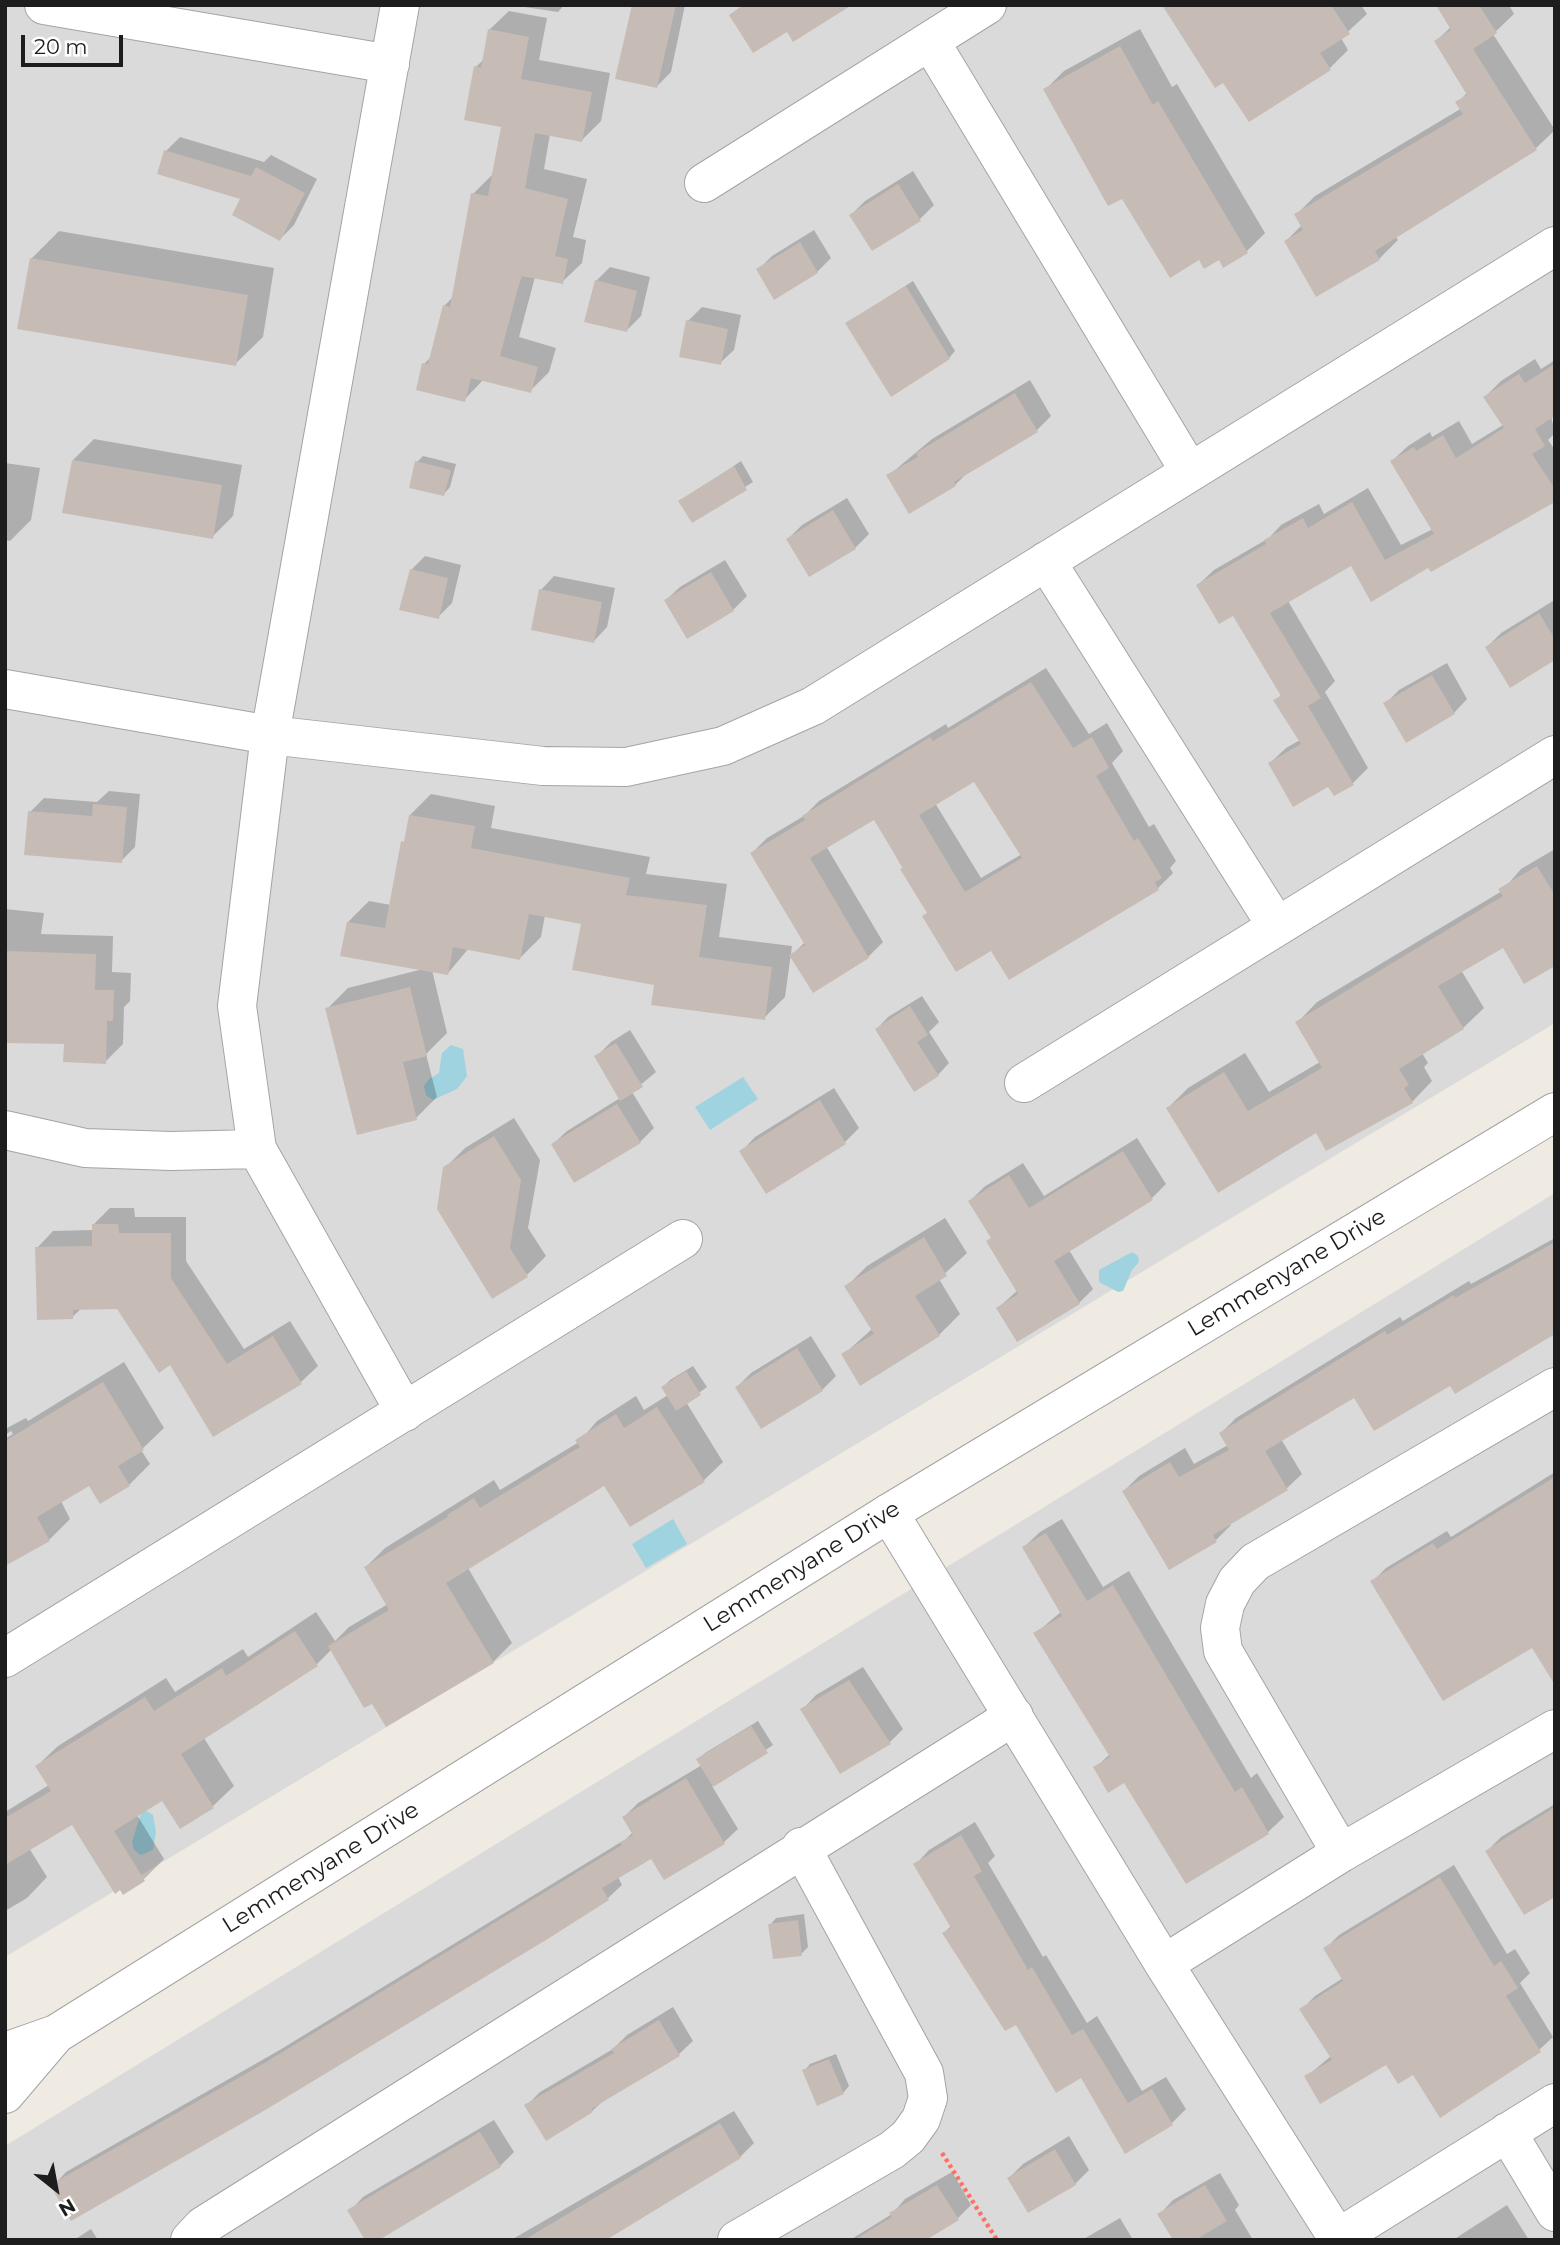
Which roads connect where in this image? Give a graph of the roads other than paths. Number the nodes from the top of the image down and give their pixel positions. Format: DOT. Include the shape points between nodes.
graph roads {
  1 [pos="44,5"];
  2 [pos="400,5"];
  3 [pos="987,5"];
  4 [pos="930,41"];
  5 [pos="390,64"];
  6 [pos="704,183"];
  7 [pos="1555,246"];
  8 [pos="1190,472"];
  9 [pos="1046,561"];
  10 [pos="5,689"];
  11 [pos="270,735"];
  12 [pos="1555,755"];
  13 [pos="1276,925"];
  14 [pos="1024,1083"];
  15 [pos="1555,1112"];
  16 [pos="5,1130"];
  17 [pos="257,1149"];
  18 [pos="683,1239"];
  19 [pos="1555,1387"];
  20 [pos="405,1412"];
  21 [pos="889,1513"];
  22 [pos="5,1658"];
  23 [pos="1014,1716"];
  24 [pos="1555,1728"];
  25 [pos="802,1847"];
  26 [pos="1341,1853"];
  27 [pos="1164,1964"];
  28 [pos="55,2034"];
  29 [pos="6,2051"];
  30 [pos="6,2094"];
  31 [pos="1555,2103"];
  32 [pos="1507,2132"];
  33 [pos="1555,2212"];
  34 [pos="1338,2239"];
  35 [pos="190,2240"];
  36 [pos="737,2240"];
  1 -- 5 [label="street"];
  2 -- 5 [label="street"];
  3 -- 4 [label="street"];
  4 -- 6 [label="street"];
  4 -- 8 [label="street"];
  5 -- 11 [label="street"];
  7 -- 8 [label="street"];
  8 -- 9 [label="street"];
  9 -- 11 [label="street" via="813,706 723,746 626,767 543,766"];
  9 -- 13 [label="street"];
  10 -- 11 [label="street"];
  11 -- 17 [label="street" via="237,1006"];
  12 -- 13 [label="street"];
  13 -- 14 [label="street"];
  15 -- 21 [label="street, Lemmenyane Drive"];
  16 -- 17 [label="street" via="85,1147 171,1152"];
  17 -- 20 [label="street"];
  18 -- 20 [label="street"];
  19 -- 26 [label="street" via="1255,1562 1237,1581 1225,1604 1220,1628 1223,1651"];
  20 -- 22 [label="street"];
  21 -- 23 [label="street"];
  21 -- 28 [label="street, Lemmenyane Drive"];
  23 -- 25 [label="street"];
  23 -- 27 [label="street"];
  24 -- 26 [label="street"];
  25 -- 35 [label="street" via="203,2226"];
  25 -- 36 [label="street" via="924,2073 928,2098 921,2119 892,2150"];
  26 -- 27 [label="street"];
  27 -- 34 [label="street"];
  28 -- 29 [label="street"];
  28 -- 30 [label="street"];
  31 -- 32 [label="street"];
  32 -- 33 [label="street"];
  32 -- 34 [label="street"];
}
